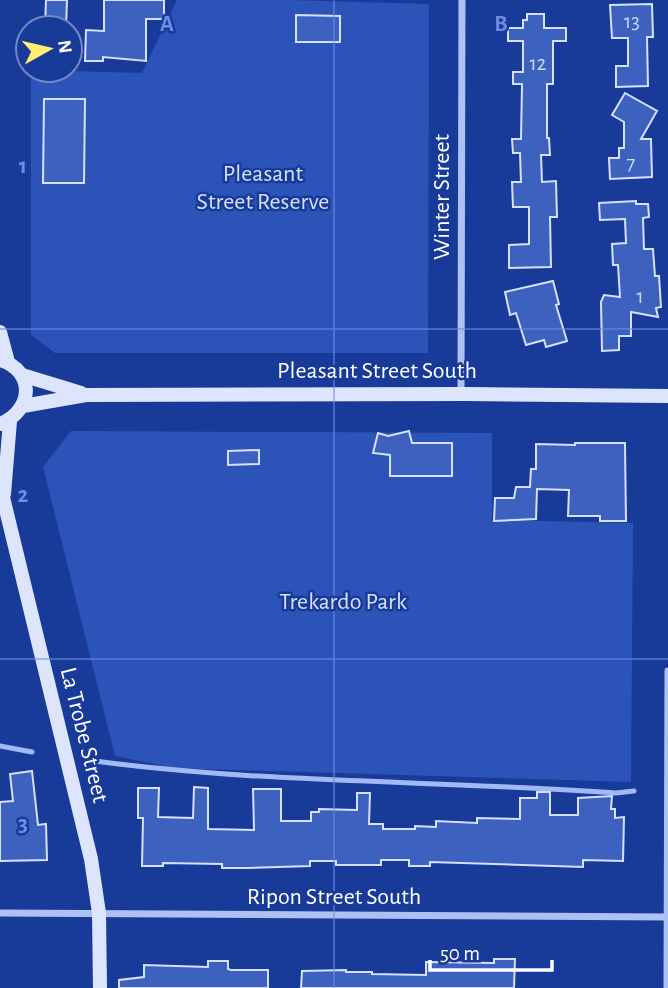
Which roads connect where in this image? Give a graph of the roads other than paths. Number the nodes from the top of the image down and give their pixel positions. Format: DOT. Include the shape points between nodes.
graph roads {
  1 [pos="462,0"];
  2 [pos="0,332"];
  3 [pos="4,361"];
  4 [pos="22,375"];
  5 [pos="461,394"];
  6 [pos="86,395"];
  7 [pos="668,396"];
  8 [pos="23,406"];
  9 [pos="5,422"];
  10 [pos="2,490"];
  11 [pos="668,671"];
  12 [pos="0,913"];
  13 [pos="99,913"];
  14 [pos="668,917"];
  15 [pos="100,988"];
  16 [pos="667,988"];
  1 -- 5 [label="street, Winter Street"];
  2 -- 3 [label="main road"];
  3 -- 4 [label="main road"];
  4 -- 6 [label="main road, Pleasant Street South"];
  4 -- 8 [label="main road"];
  5 -- 6 [label="main road, Pleasant Street South"];
  5 -- 7 [label="main road, Pleasant Street South"];
  6 -- 8 [label="main road, Pleasant Street South"];
  8 -- 9 [label="main road"];
  9 -- 10 [label="main road, La Trobe Street"];
  10 -- 13 [label="main road, La Trobe Street" via="87,843"];
  11 -- 14 [label="street"];
  12 -- 13 [label="street, Ripon Street South"];
  13 -- 14 [label="street, Ripon Street South"];
  13 -- 15 [label="main road, La Trobe Street"];
  14 -- 16 [label="street"];
}
